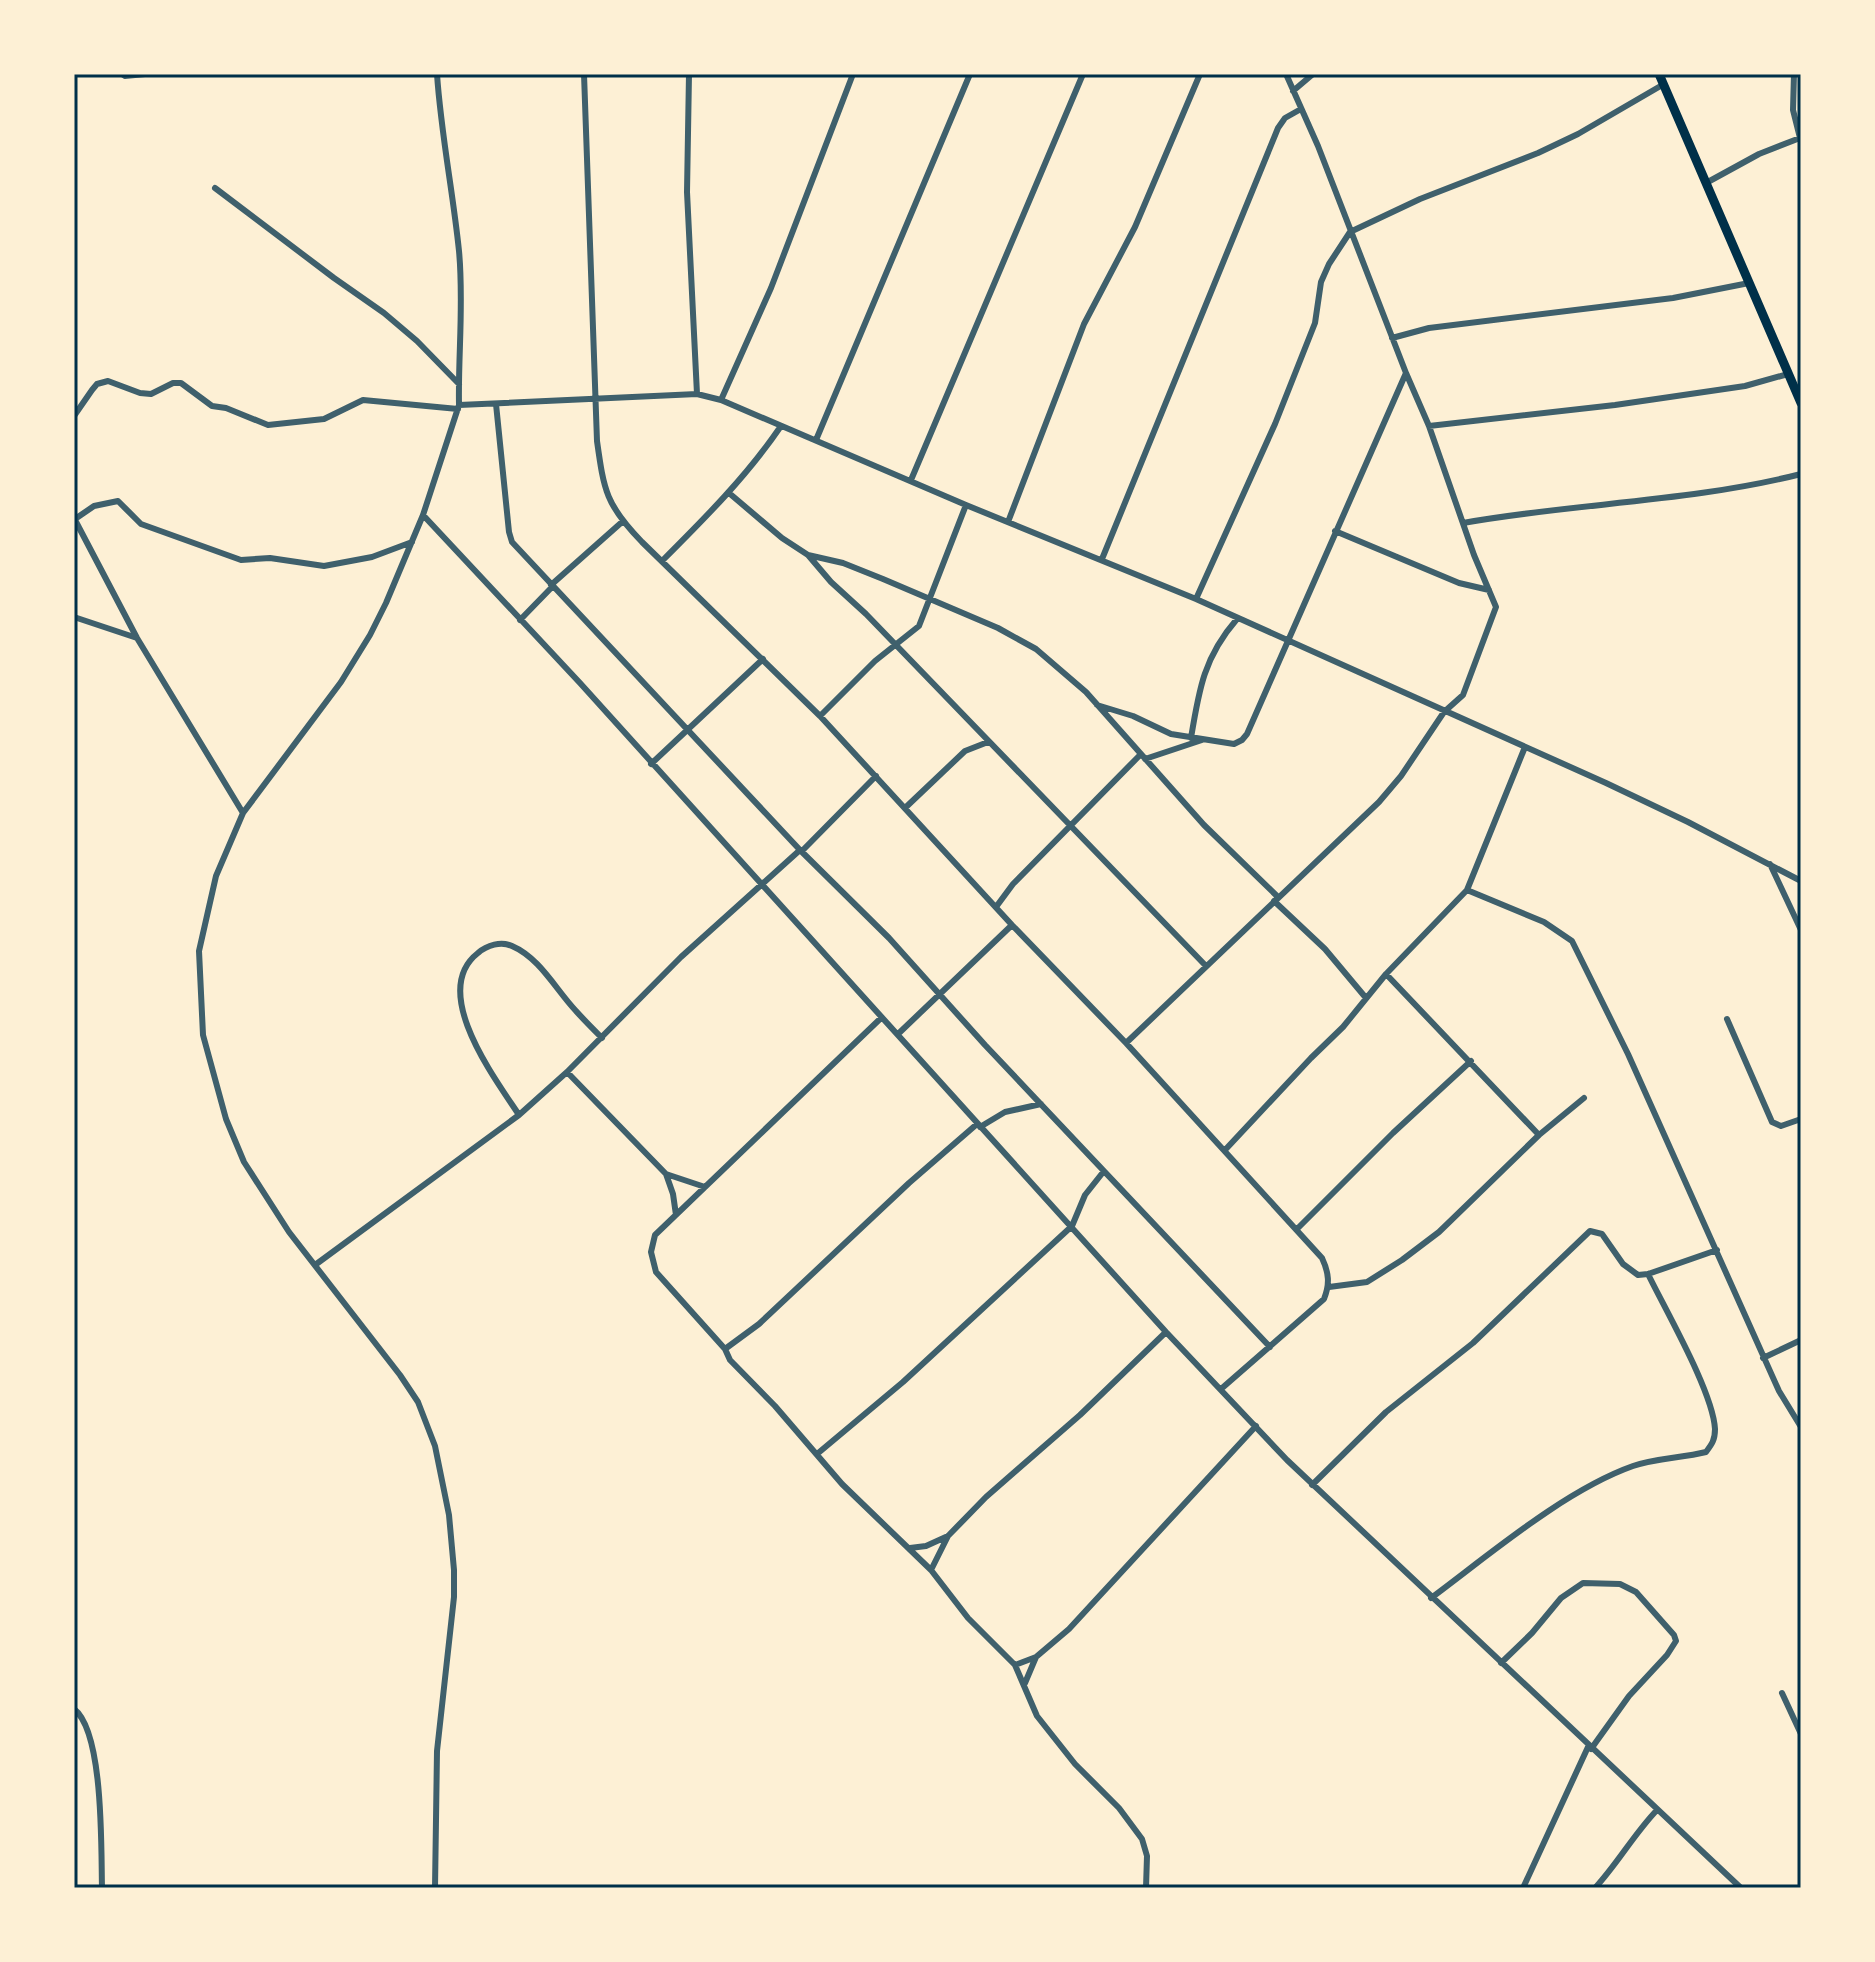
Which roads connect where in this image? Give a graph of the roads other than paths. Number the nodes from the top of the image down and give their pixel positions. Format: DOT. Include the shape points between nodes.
graph roads {
  1 [pos="145,74"];
  2 [pos="437,74"];
  3 [pos="584,74"];
  4 [pos="689,74"];
  5 [pos="853,74"];
  6 [pos="970,74"];
  7 [pos="1083,74"];
  8 [pos="1200,74"];
  9 [pos="1286,74"];
  10 [pos="1313,74"];
  11 [pos="1659,74"];
  12 [pos="1794,74"];
  13 [pos="124,75"];
  14 [pos="1664,84"];
  15 [pos="1293,91"];
  16 [pos="1301,109"];
  17 [pos="1706,183"];
  18 [pos="215,188"];
  19 [pos="1350,232"];
  20 [pos="1749,283"];
  21 [pos="1392,338"];
  22 [pos="1406,373"];
  23 [pos="1788,374"];
  24 [pos="459,384"];
  25 [pos="697,394"];
  26 [pos="596,398"];
  27 [pos="721,400"];
  28 [pos="1801,403"];
  29 [pos="496,404"];
  30 [pos="458,407"];
  31 [pos="74,416"];
  32 [pos="781,426"];
  33 [pos="1429,426"];
  34 [pos="816,440"];
  35 [pos="1801,474"];
  36 [pos="911,480"];
  37 [pos="729,493"];
  38 [pos="966,505"];
  39 [pos="423,515"];
  40 [pos="74,518"];
  41 [pos="622,522"];
  42 [pos="1008,522"];
  43 [pos="1463,523"];
  44 [pos="1335,531"];
  45 [pos="412,542"];
  46 [pos="808,555"];
  47 [pos="1102,559"];
  48 [pos="662,561"];
  49 [pos="552,585"];
  50 [pos="1489,590"];
  51 [pos="1196,599"];
  52 [pos="929,601"];
  53 [pos="74,617"];
  54 [pos="1237,619"];
  55 [pos="520,620"];
  56 [pos="137,638"];
  57 [pos="1289,641"];
  58 [pos="894,645"];
  59 [pos="763,659"];
  60 [pos="1097,705"];
  61 [pos="1444,712"];
  62 [pos="820,716"];
  63 [pos="689,731"];
  64 [pos="1191,738"];
  65 [pos="1203,739"];
  66 [pos="988,742"];
  67 [pos="1525,747"];
  68 [pos="1143,756"];
  69 [pos="651,764"];
  70 [pos="876,776"];
  71 [pos="905,808"];
  72 [pos="243,813"];
  73 [pos="1070,825"];
  74 [pos="801,850"];
  75 [pos="1770,864"];
  76 [pos="1801,881"];
  77 [pos="761,886"];
  78 [pos="1467,890"];
  79 [pos="1276,899"];
  80 [pos="996,907"];
  81 [pos="1012,925"];
  82 [pos="1801,930"];
  83 [pos="1206,966"];
  84 [pos="1386,974"];
  85 [pos="938,993"];
  86 [pos="1366,998"];
  87 [pos="881,1018"];
  88 [pos="1727,1019"];
  89 [pos="898,1034"];
  90 [pos="602,1038"];
  91 [pos="1126,1043"];
  92 [pos="1471,1061"];
  93 [pos="567,1072"];
  94 [pos="1584,1098"];
  95 [pos="1041,1104"];
  96 [pos="519,1115"];
  97 [pos="1801,1119"];
  98 [pos="979,1125"];
  99 [pos="1539,1135"];
  100 [pos="1225,1150"];
  101 [pos="1104,1171"];
  102 [pos="666,1174"];
  103 [pos="705,1187"];
  104 [pos="676,1215"];
  105 [pos="1072,1226"];
  106 [pos="1297,1229"];
  107 [pos="1717,1250"];
  108 [pos="315,1265"];
  109 [pos="1648,1274"];
  110 [pos="1329,1287"];
  111 [pos="1166,1332"];
  112 [pos="1801,1340"];
  113 [pos="1270,1347"];
  114 [pos="725,1349"];
  115 [pos="1763,1358"];
  116 [pos="1221,1389"];
  117 [pos="1256,1426"];
  118 [pos="1801,1427"];
  119 [pos="817,1454"];
  120 [pos="1312,1485"];
  121 [pos="948,1536"];
  122 [pos="910,1548"];
  123 [pos="931,1570"];
  124 [pos="1431,1598"];
  125 [pos="1036,1657"];
  126 [pos="1501,1663"];
  127 [pos="1015,1665"];
  128 [pos="1024,1683"];
  129 [pos="1782,1693"];
  130 [pos="74,1709"];
  131 [pos="1801,1734"];
  132 [pos="1590,1748"];
  133 [pos="1657,1810"];
  134 [pos="102,1888"];
  135 [pos="435,1888"];
  136 [pos="1146,1888"];
  137 [pos="1523,1888"];
  138 [pos="1595,1888"];
  139 [pos="1741,1888"];
  1 -- 13 [label="street"];
  2 -- 24 [label="street" via="459,251"];
  3 -- 26 [label="street"];
  4 -- 25 [label="street" via="687,192"];
  5 -- 27 [label="street" via="771,288"];
  6 -- 34 [label="street"];
  7 -- 36 [label="street"];
  8 -- 42 [label="street" via="1135,227 1084,324"];
  9 -- 15 [label="street"];
  10 -- 15 [label="street"];
  11 -- 14 [label="main road"];
  12 -- 17 [label="street" via="1793,110 1800,138"];
  14 -- 17 [label="main road"];
  14 -- 19 [label="street" via="1551,147"];
  15 -- 16 [label="street"];
  16 -- 19 [label="street"];
  16 -- 47 [label="street" via="1278,128"];
  17 -- 20 [label="main road"];
  18 -- 24 [label="street" via="384,313"];
  19 -- 21 [label="street"];
  19 -- 51 [label="street" via="1321,282 1315,323"];
  20 -- 21 [label="street" via="1673,298 1429,328"];
  20 -- 23 [label="main road"];
  21 -- 22 [label="street"];
  22 -- 33 [label="street"];
  22 -- 44 [label="street"];
  23 -- 28 [label="main road"];
  23 -- 33 [label="street" via="1745,386 1615,405"];
  24 -- 30 [label="street"];
  25 -- 26 [label="street"];
  25 -- 27 [label="street"];
  26 -- 29 [label="street"];
  26 -- 41 [label="street" via="603,483"];
  27 -- 32 [label="street"];
  29 -- 30 [label="street"];
  29 -- 49 [label="street" via="512,542"];
  30 -- 31 [label="street" via="363,400 324,419 268,425 212,406 181,383 151,394 108,381 97,384"];
  30 -- 39 [label="street"];
  32 -- 34 [label="street"];
  32 -- 37 [label="street"];
  33 -- 43 [label="street"];
  34 -- 36 [label="street"];
  35 -- 43 [label="street"];
  36 -- 38 [label="street"];
  37 -- 46 [label="street"];
  37 -- 48 [label="street"];
  38 -- 42 [label="street"];
  38 -- 52 [label="street"];
  39 -- 45 [label="street"];
  39 -- 55 [label="street"];
  40 -- 45 [label="street" via="118,501 141,524 241,560 270,558 324,566"];
  40 -- 56 [label="street"];
  41 -- 48 [label="street"];
  41 -- 49 [label="street"];
  42 -- 47 [label="street"];
  43 -- 50 [label="street"];
  44 -- 50 [label="street" via="1459,583"];
  44 -- 57 [label="street"];
  45 -- 72 [label="street" via="363,647"];
  46 -- 52 [label="street" via="853,567"];
  46 -- 58 [label="street"];
  47 -- 51 [label="street"];
  48 -- 59 [label="street"];
  49 -- 55 [label="street"];
  49 -- 63 [label="street"];
  50 -- 61 [label="street" via="1495,614 1463,695"];
  51 -- 54 [label="street"];
  52 -- 58 [label="street" via="919,626"];
  52 -- 60 [label="street" via="1018,638"];
  53 -- 56 [label="street"];
  54 -- 57 [label="street"];
  54 -- 64 [label="street" via="1206,665"];
  55 -- 69 [label="street"];
  56 -- 72 [label="street"];
  57 -- 61 [label="street"];
  57 -- 65 [label="street" via="1242,740 1234,744"];
  58 -- 62 [label="street"];
  58 -- 66 [label="street"];
  59 -- 62 [label="street"];
  59 -- 63 [label="street"];
  60 -- 64 [label="street"];
  60 -- 68 [label="street"];
  61 -- 67 [label="street"];
  61 -- 79 [label="street" via="1379,802"];
  62 -- 70 [label="street"];
  63 -- 69 [label="street"];
  63 -- 74 [label="street"];
  64 -- 65 [label="street"];
  65 -- 68 [label="street"];
  66 -- 71 [label="street" via="957,757"];
  66 -- 73 [label="street"];
  67 -- 75 [label="street"];
  67 -- 78 [label="street"];
  68 -- 73 [label="street"];
  68 -- 79 [label="street"];
  69 -- 77 [label="street"];
  70 -- 71 [label="street"];
  70 -- 74 [label="street"];
  71 -- 80 [label="street"];
  72 -- 108 [label="street" via="216,876 201,939 203,1035 244,1162"];
  73 -- 80 [label="street"];
  73 -- 83 [label="street"];
  74 -- 77 [label="street"];
  74 -- 85 [label="street"];
  75 -- 76 [label="street"];
  75 -- 82 [label="street"];
  77 -- 87 [label="street"];
  77 -- 90 [label="street"];
  78 -- 84 [label="street"];
  78 -- 107 [label="street" via="1544,922 1572,941"];
  79 -- 83 [label="street"];
  79 -- 86 [label="street"];
  80 -- 81 [label="street"];
  81 -- 85 [label="street"];
  81 -- 91 [label="street"];
  83 -- 91 [label="street"];
  84 -- 86 [label="street"];
  84 -- 92 [label="street"];
  85 -- 89 [label="street"];
  85 -- 95 [label="street"];
  86 -- 100 [label="street"];
  87 -- 89 [label="street"];
  87 -- 103 [label="street"];
  88 -- 97 [label="street" via="1772,1122 1781,1126"];
  89 -- 98 [label="street"];
  90 -- 93 [label="street"];
  90 -- 96 [label="street" via="544,972 510,944 494,944 467,962 459,993 470,1031"];
  91 -- 100 [label="street"];
  92 -- 99 [label="street"];
  92 -- 106 [label="street"];
  93 -- 96 [label="street"];
  93 -- 102 [label="street"];
  94 -- 99 [label="street"];
  95 -- 98 [label="street"];
  95 -- 101 [label="street"];
  96 -- 108 [label="street"];
  98 -- 105 [label="street"];
  98 -- 114 [label="street"];
  99 -- 110 [label="street" via="1439,1232 1402,1260 1367,1282"];
  100 -- 106 [label="street"];
  101 -- 105 [label="street" via="1085,1195"];
  101 -- 113 [label="street"];
  102 -- 103 [label="street"];
  102 -- 104 [label="street"];
  103 -- 104 [label="street"];
  104 -- 114 [label="street" via="655,1235 653,1266"];
  105 -- 111 [label="street"];
  105 -- 119 [label="street"];
  106 -- 110 [label="street" via="1322,1258"];
  107 -- 109 [label="street"];
  107 -- 115 [label="street"];
  108 -- 135 [label="street" via="418,1402 435,1446 449,1515 454,1597 437,1751"];
  109 -- 120 [label="street" via="1631,1271 1602,1234 1590,1231"];
  109 -- 124 [label="street" via="1706,1394 1715,1428 1713,1443 1706,1452 1656,1460 1600,1480"];
  110 -- 113 [label="street" via="1324,1299"];
  111 -- 116 [label="street"];
  111 -- 121 [label="street"];
  112 -- 115 [label="street"];
  113 -- 116 [label="street"];
  114 -- 119 [label="street"];
  115 -- 118 [label="street"];
  116 -- 117 [label="street"];
  117 -- 120 [label="street"];
  117 -- 125 [label="street" via="1069,1629"];
  119 -- 122 [label="street"];
  120 -- 124 [label="street"];
  121 -- 122 [label="street"];
  121 -- 123 [label="street"];
  122 -- 123 [label="street"];
  123 -- 127 [label="street" via="968,1618"];
  124 -- 126 [label="street"];
  125 -- 127 [label="street"];
  125 -- 128 [label="street"];
  126 -- 132 [label="street"];
  126 -- 132 [label="street" via="1561,1598 1583,1583 1620,1584 1636,1592 1676,1641"];
  127 -- 128 [label="street"];
  128 -- 136 [label="street" via="1030,1704 1053,1738 1142,1839"];
  129 -- 131 [label="street"];
  130 -- 134 [label="street" via="86,1722 95,1761"];
  132 -- 133 [label="street"];
  132 -- 137 [label="street"];
  133 -- 138 [label="street"];
  133 -- 139 [label="street"];
}
